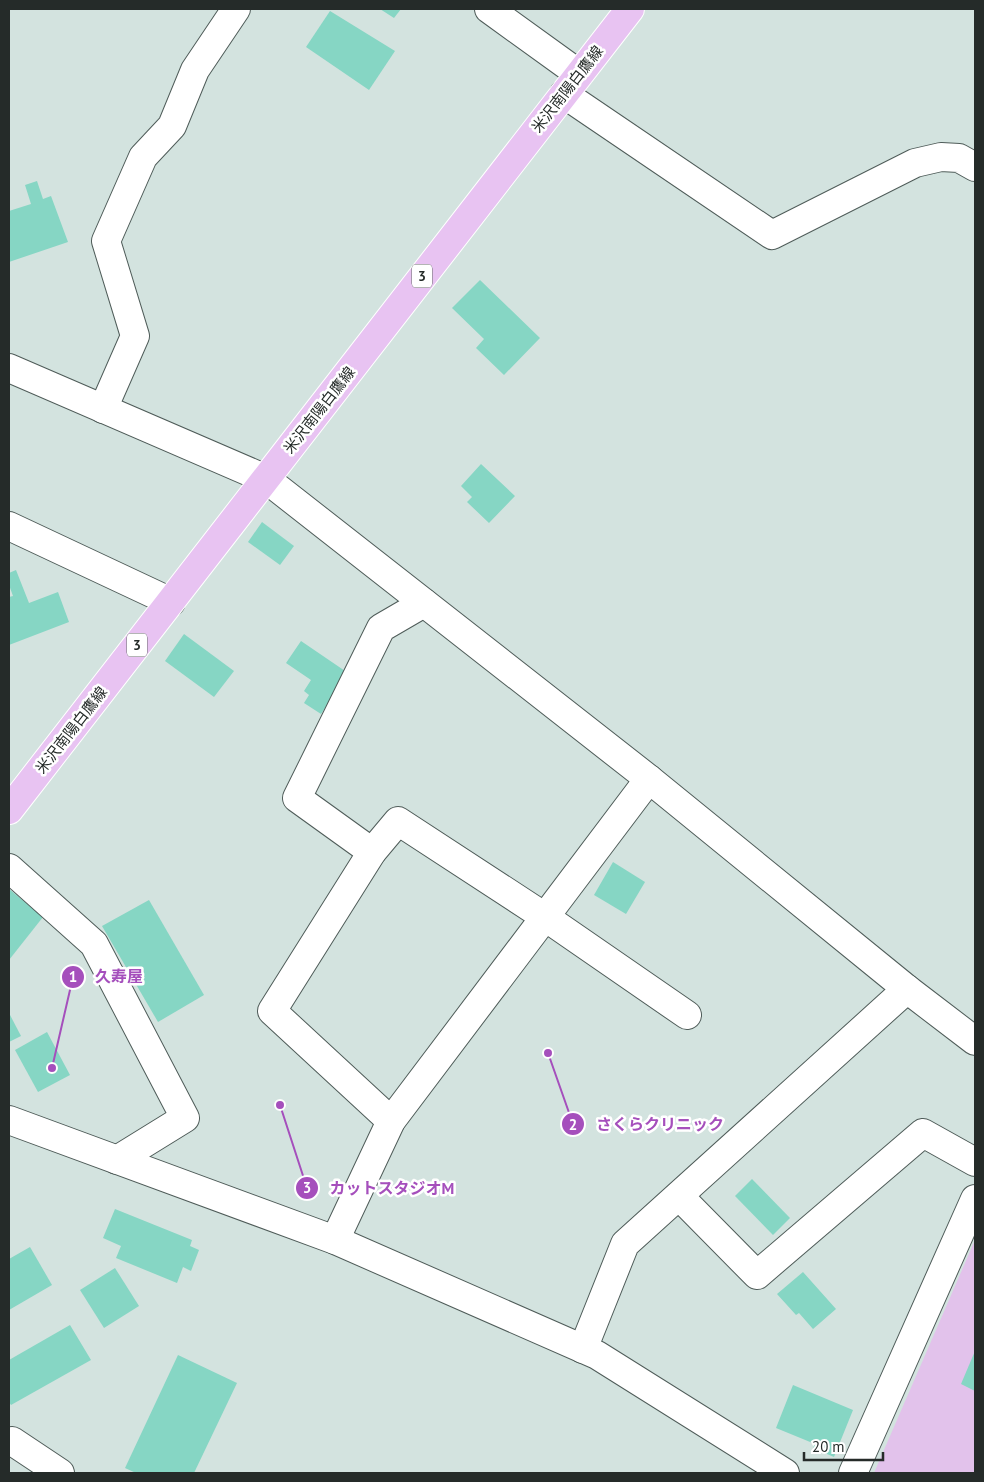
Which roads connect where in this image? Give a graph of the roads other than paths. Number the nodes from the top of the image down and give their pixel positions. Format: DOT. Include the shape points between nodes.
graph roads {
  1 [pos="236,9"];
  2 [pos="489,9"];
  3 [pos="630,9"];
  4 [pos="571,84"];
  5 [pos="975,167"];
  6 [pos="9,368"];
  7 [pos="103,409"];
  8 [pos="266,479"];
  9 [pos="9,526"];
  10 [pos="171,602"];
  11 [pos="424,603"];
  12 [pos="649,779"];
  13 [pos="9,810"];
  14 [pos="372,852"];
  15 [pos="9,868"];
  16 [pos="545,916"];
  17 [pos="907,989"];
  18 [pos="687,1015"];
  19 [pos="975,1041"];
  20 [pos="9,1120"];
  21 [pos="392,1121"];
  22 [pos="117,1160"];
  23 [pos="975,1162"];
  24 [pos="678,1196"];
  25 [pos="975,1199"];
  26 [pos="335,1240"];
  27 [pos="583,1349"];
  28 [pos="10,1444"];
  29 [pos="60,1473"];
  30 [pos="785,1473"];
  31 [pos="853,1473"];
  1 -- 7 [label="street" via="195,70 172,126 142,157 106,241 135,336"];
  2 -- 4 [label="street"];
  3 -- 4 [label="main road, 米沢南陽白鷹線 / 3"];
  4 -- 5 [label="street" via="772,235 915,163 941,157 959,158"];
  4 -- 8 [label="main road, 米沢南陽白鷹線 / 3"];
  6 -- 7 [label="street"];
  7 -- 8 [label="street"];
  8 -- 10 [label="main road, 米沢南陽白鷹線 / 3"];
  8 -- 11 [label="street"];
  9 -- 10 [label="street"];
  10 -- 13 [label="main road, 米沢南陽白鷹線 / 3"];
  11 -- 12 [label="street"];
  11 -- 14 [label="street" via="381,628 297,798"];
  12 -- 16 [label="street"];
  12 -- 17 [label="street"];
  14 -- 16 [label="street" via="398,821"];
  14 -- 21 [label="street" via="272,1011"];
  15 -- 22 [label="street" via="94,944 185,1118"];
  16 -- 18 [label="street"];
  16 -- 21 [label="street"];
  17 -- 19 [label="street"];
  17 -- 24 [label="street"];
  20 -- 22 [label="street"];
  21 -- 26 [label="street"];
  22 -- 26 [label="street"];
  23 -- 24 [label="street" via="923,1133 756,1275"];
  24 -- 27 [label="street" via="625,1244"];
  25 -- 31 [label="street"];
  26 -- 27 [label="street"];
  27 -- 30 [label="street"];
  28 -- 29 [label="street"];
}
